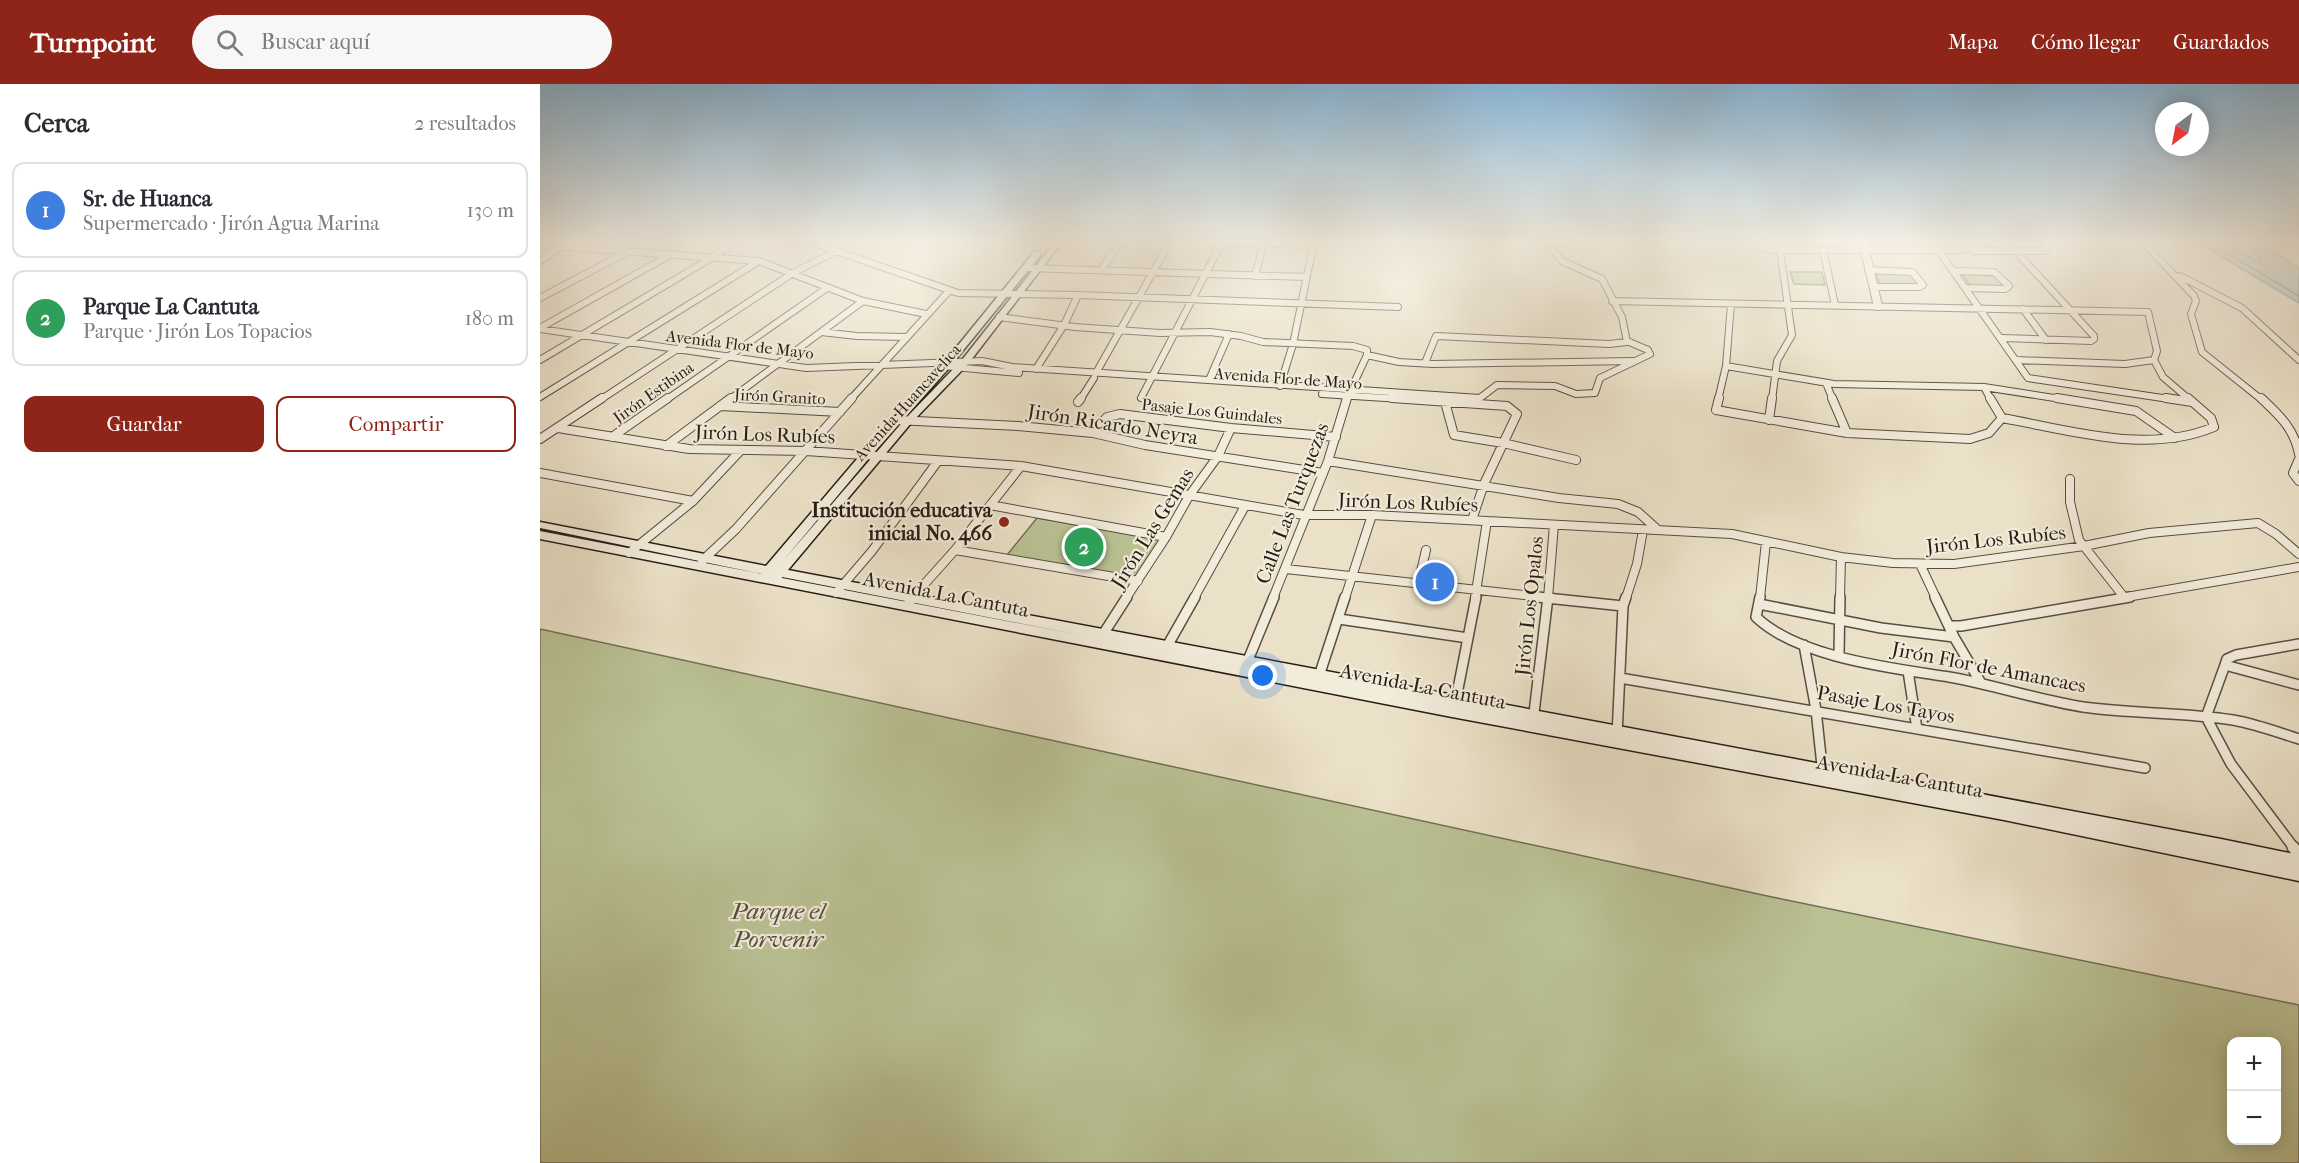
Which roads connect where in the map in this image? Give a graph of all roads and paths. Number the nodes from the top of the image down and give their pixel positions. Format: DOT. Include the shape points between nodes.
graph roads {
  1 [pos="604,292"];
  2 [pos="653,292"];
  3 [pos="708,292"];
  4 [pos="765,292"];
  5 [pos="821,292"];
  6 [pos="839,292"];
  7 [pos="947,292"];
  8 [pos="956,292"];
  9 [pos="1141,292"];
  10 [pos="1196,292"];
  11 [pos="1303,292"];
  12 [pos="1608,292"];
  13 [pos="1787,292"];
  14 [pos="1832,292"];
  15 [pos="1874,292"];
  16 [pos="1969,292"];
  17 [pos="2054,292"];
  18 [pos="2191,292"];
  19 [pos="2211,292"];
  20 [pos="1005,294"];
  21 [pos="1019,294"];
  22 [pos="1078,295"];
  23 [pos="1138,298"];
  24 [pos="1192,300"];
  25 [pos="863,301"];
  26 [pos="1612,302"];
  27 [pos="1301,303"];
  28 [pos="1731,304"];
  29 [pos="1789,305"];
  30 [pos="1835,305"];
  31 [pos="1878,306"];
  32 [pos="1398,307"];
  33 [pos="1980,309"];
  34 [pos="2023,309"];
  35 [pos="2070,310"];
  36 [pos="926,314"];
  37 [pos="999,317"];
  38 [pos="1064,325"];
  39 [pos="540,329"];
  40 [pos="1119,330"];
  41 [pos="1177,331"];
  42 [pos="821,332"];
  43 [pos="1229,334"];
  44 [pos="582,335"];
  45 [pos="905,337"];
  46 [pos="2002,338"];
  47 [pos="2046,340"];
  48 [pos="627,342"];
  49 [pos="1627,342"];
  50 [pos="1293,344"];
  51 [pos="677,350"];
  52 [pos="1366,352"];
  53 [pos="726,357"];
  54 [pos="540,360"];
  55 [pos="1641,360"];
  56 [pos="2017,360"];
  57 [pos="2154,360"];
  58 [pos="2299,360"];
  59 [pos="1425,363"];
  60 [pos="775,365"];
  61 [pos="881,365"];
  62 [pos="943,365"];
  63 [pos="961,366"];
  64 [pos="1726,366"];
  65 [pos="1036,369"];
  66 [pos="1774,374"];
  67 [pos="1095,376"];
  68 [pos="1152,380"];
  69 [pos="1209,380"];
  70 [pos="1826,383"];
  71 [pos="1280,386"];
  72 [pos="1984,387"];
  73 [pos="1348,393"];
  74 [pos="540,397"];
  75 [pos="1141,398"];
  76 [pos="1078,402"];
  77 [pos="1445,402"];
  78 [pos="2192,402"];
  79 [pos="720,406"];
  80 [pos="840,412"];
  81 [pos="2002,418"];
  82 [pos="896,420"];
  83 [pos="909,420"];
  84 [pos="1769,420"];
  85 [pos="558,428"];
  86 [pos="1231,428"];
  87 [pos="1847,433"];
  88 [pos="1093,434"];
  89 [pos="612,437"];
  90 [pos="1336,437"];
  91 [pos="2175,438"];
  92 [pos="540,439"];
  93 [pos="1503,443"];
  94 [pos="666,446"];
  95 [pos="741,450"];
  96 [pos="806,451"];
  97 [pos="2299,454"];
  98 [pos="866,455"];
  99 [pos="878,456"];
  100 [pos="1218,456"];
  101 [pos="2299,459"];
  102 [pos="938,460"];
  103 [pos="1328,460"];
  104 [pos="1576,460"];
  105 [pos="1021,466"];
  106 [pos="1323,472"];
  107 [pos="540,473"];
  108 [pos="2070,479"];
  109 [pos="2299,481"];
  110 [pos="1484,484"];
  111 [pos="1189,496"];
  112 [pos="693,501"];
  113 [pos="990,505"];
  114 [pos="1245,506"];
  115 [pos="1304,515"];
  116 [pos="1372,515"];
  117 [pos="1472,520"];
  118 [pos="1487,522"];
  119 [pos="540,525"];
  120 [pos="1554,525"];
  121 [pos="1643,530"];
  122 [pos="1659,530"];
  123 [pos="540,535"];
  124 [pos="1166,537"];
  125 [pos="1766,542"];
  126 [pos="2084,546"];
  127 [pos="634,549"];
  128 [pos="955,550"];
  129 [pos="1426,550"];
  130 [pos="2299,554"];
  131 [pos="1840,557"];
  132 [pos="701,562"];
  133 [pos="1920,564"];
  134 [pos="2299,567"];
  135 [pos="1286,569"];
  136 [pos="772,575"];
  137 [pos="1354,577"];
  138 [pos="1138,581"];
  139 [pos="1418,584"];
  140 [pos="840,589"];
  141 [pos="1477,590"];
  142 [pos="2124,597"];
  143 [pos="1548,598"];
  144 [pos="910,602"];
  145 [pos="1759,604"];
  146 [pos="1623,606"];
  147 [pos="1339,619"];
  148 [pos="1840,619"];
  149 [pos="1949,626"];
  150 [pos="1954,637"];
  151 [pos="1100,638"];
  152 [pos="1468,638"];
  153 [pos="2299,644"];
  154 [pos="1804,645"];
  155 [pos="1164,651"];
  156 [pos="1839,654"];
  157 [pos="2225,665"];
  158 [pos="1245,666"];
  159 [pos="1908,671"];
  160 [pos="1620,678"];
  161 [pos="1318,680"];
  162 [pos="1981,683"];
  163 [pos="2299,685"];
  164 [pos="1454,707"];
  165 [pos="1816,710"];
  166 [pos="2205,717"];
  167 [pos="1532,722"];
  168 [pos="1917,729"];
  169 [pos="1617,738"];
  170 [pos="2299,739"];
  171 [pos="2145,768"];
  172 [pos="1824,776"];
  173 [pos="2298,856"];
  174 [pos="2299,873"];
  1 -- 39 [label="street"];
  2 -- 44 [label="street"];
  3 -- 48 [label="street"];
  4 -- 51 [label="street"];
  5 -- 53 [label="street, Jirón Estibina"];
  6 -- 25 [label="street"];
  7 -- 36 [label="street"];
  8 -- 20 [label="street"];
  9 -- 23 [label="street"];
  10 -- 24 [label="street"];
  11 -- 27 [label="street"];
  12 -- 26 [label="street"];
  13 -- 29 [label="street"];
  14 -- 30 [label="street"];
  15 -- 31 [label="street"];
  16 -- 33 [label="street"];
  17 -- 35 [label="street"];
  18 -- 97 [label="street" via="2196,301 2192,314 2202,352 2284,420 2296,436"];
  19 -- 58 [label="street" via="2242,308"];
  20 -- 21 [label="street"];
  20 -- 62 [label="main road, Avenida Huancavelica"];
  21 -- 22 [label="street"];
  21 -- 37 [label="main road, Avenida Huancavelica"];
  22 -- 23 [label="street"];
  22 -- 38 [label="street"];
  23 -- 24 [label="street"];
  23 -- 40 [label="street"];
  24 -- 27 [label="street"];
  24 -- 41 [label="street"];
  25 -- 36 [label="street"];
  25 -- 42 [label="street"];
  26 -- 28 [label="street"];
  26 -- 49 [label="street" via="1622,317"];
  27 -- 32 [label="street"];
  27 -- 50 [label="street"];
  28 -- 29 [label="street"];
  28 -- 64 [label="street"];
  29 -- 30 [label="street"];
  29 -- 66 [label="street" via="1792,335"];
  30 -- 31 [label="street"];
  31 -- 33 [label="street"];
  33 -- 34 [label="street"];
  33 -- 46 [label="street"];
  34 -- 35 [label="street"];
  34 -- 47 [label="street"];
  35 -- 47 [label="street" via="2094,339"];
  35 -- 57 [label="street" via="2148,312 2157,351"];
  36 -- 45 [label="street"];
  37 -- 38 [label="street"];
  37 -- 63 [label="main road, Avenida Huancavelica"];
  38 -- 40 [label="street"];
  38 -- 65 [label="street"];
  39 -- 44 [label="street, Avenida Flor de Mayo"];
  40 -- 41 [label="street"];
  40 -- 67 [label="street"];
  41 -- 43 [label="street"];
  41 -- 68 [label="street"];
  42 -- 45 [label="street"];
  42 -- 60 [label="street"];
  43 -- 50 [label="street"];
  43 -- 69 [label="street"];
  44 -- 48 [label="street, Avenida Flor de Mayo"];
  44 -- 54 [label="street"];
  45 -- 61 [label="street"];
  46 -- 47 [label="street"];
  46 -- 56 [label="street"];
  48 -- 51 [label="street, Avenida Flor de Mayo"];
  48 -- 74 [label="street"];
  49 -- 55 [label="street" via="1650,351"];
  49 -- 59 [label="street" via="1436,336"];
  50 -- 52 [label="street" via="1353,346"];
  50 -- 71 [label="street"];
  51 -- 53 [label="street, Avenida Flor de Mayo"];
  51 -- 85 [label="street"];
  52 -- 59 [label="street" via="1390,361"];
  52 -- 73 [label="street, Calle Las Turquezas"];
  53 -- 60 [label="street, Avenida Flor de Mayo"];
  53 -- 89 [label="street, Jirón Estibina"];
  55 -- 59 [label="street" via="1584,364"];
  55 -- 73 [label="street, Avenida Flor de Mayo" via="1600,378 1594,394 1573,393 1555,386 1497,385 1480,398"];
  56 -- 57 [label="street" via="2125,364"];
  56 -- 78 [label="street" via="2028,378"];
  57 -- 78 [label="street" via="2163,378"];
  60 -- 61 [label="street, Avenida Flor de Mayo"];
  60 -- 79 [label="street"];
  61 -- 62 [label="street, Avenida Flor de Mayo"];
  61 -- 80 [label="street"];
  62 -- 63 [label="street, Avenida Flor de Mayo"];
  62 -- 82 [label="main road, Avenida Huancavelica"];
  63 -- 65 [label="street, Avenida Flor de Mayo" via="982,361"];
  63 -- 67 [label="street, Avenida Flor de Mayo"];
  63 -- 83 [label="main road, Avenida Huancavelica"];
  64 -- 66 [label="street"];
  64 -- 84 [label="street" via="1716,410"];
  65 -- 67 [label="street, Avenida Flor de Mayo"];
  66 -- 70 [label="street"];
  66 -- 84 [label="street"];
  67 -- 68 [label="street, Avenida Flor de Mayo"];
  67 -- 76 [label="street"];
  68 -- 69 [label="street, Avenida Flor de Mayo"];
  68 -- 73 [label="street, Avenida Flor de Mayo"];
  68 -- 75 [label="street"];
  69 -- 71 [label="street, Avenida Flor de Mayo"];
  70 -- 72 [label="street"];
  70 -- 87 [label="street"];
  71 -- 73 [label="street, Avenida Flor de Mayo"];
  72 -- 81 [label="street"];
  72 -- 91 [label="street" via="2136,411"];
  73 -- 77 [label="street, Avenida Flor de Mayo"];
  73 -- 90 [label="street, Calle Las Turquezas"];
  77 -- 93 [label="street" via="1454,435"];
  77 -- 93 [label="street, Avenida Flor de Mayo" via="1513,408 1517,414"];
  78 -- 91 [label="street" via="2211,418 2214,426 2206,432"];
  79 -- 80 [label="street, Jirón Granito"];
  79 -- 94 [label="street"];
  80 -- 96 [label="street"];
  81 -- 87 [label="street" via="1986,436 1970,439"];
  81 -- 91 [label="street" via="2129,439"];
  82 -- 83 [label="street, Jirón Ricardo Neyra"];
  82 -- 98 [label="main road, Avenida Huancavelica"];
  83 -- 88 [label="street, Jirón Ricardo Neyra"];
  83 -- 99 [label="main road, Avenida Huancavelica"];
  84 -- 87 [label="street"];
  85 -- 89 [label="street, Jirón Los Rubíes"];
  85 -- 92 [label="street"];
  86 -- 88 [label="street, Pasaje Los Guindales" via="1120,414 1107,417"];
  86 -- 90 [label="street, Pasaje Los Guindales"];
  86 -- 100 [label="street, Jirón Las Gemas"];
  88 -- 100 [label="street, Jirón Ricardo Neyra"];
  89 -- 94 [label="street, Jirón Los Rubíes"];
  90 -- 103 [label="street, Calle Las Turquezas"];
  93 -- 104 [label="street"];
  93 -- 110 [label="street, Avenida Flor de Mayo"];
  94 -- 95 [label="street, Jirón Los Rubíes"];
  95 -- 96 [label="street, Jirón Los Rubíes"];
  95 -- 112 [label="street"];
  96 -- 98 [label="street, Jirón Los Rubíes"];
  96 -- 132 [label="street"];
  98 -- 99 [label="street, Jirón Los Rubíes"];
  98 -- 136 [label="main road, Avenida Huancavelica"];
  99 -- 102 [label="street, Jirón Los Rubíes"];
  99 -- 136 [label="main road, Avenida Huancavelica"];
  100 -- 106 [label="street, Jirón Ricardo Neyra"];
  100 -- 111 [label="street, Jirón Las Gemas"];
  101 -- 109 [label="street" via="2293,473"];
  102 -- 105 [label="street, Jirón Los Rubíes"];
  102 -- 140 [label="street"];
  103 -- 106 [label="street, Calle Las Turquezas"];
  103 -- 110 [label="street"];
  105 -- 111 [label="street, Jirón Los Rubíes"];
  105 -- 113 [label="street"];
  106 -- 115 [label="street, Calle Las Turquezas"];
  107 -- 112 [label="street"];
  108 -- 126 [label="street" via="2070,502"];
  110 -- 117 [label="street, Avenida Flor de Mayo"];
  110 -- 122 [label="street" via="1618,504 1638,512"];
  111 -- 114 [label="street, Jirón Los Rubíes"];
  111 -- 124 [label="street, Jirón Las Gemas"];
  112 -- 127 [label="street"];
  113 -- 124 [label="street"];
  113 -- 128 [label="street"];
  114 -- 115 [label="street, Jirón Los Rubíes"];
  114 -- 155 [label="street"];
  115 -- 116 [label="street, Jirón Los Rubíes"];
  115 -- 135 [label="street, Calle Las Turquezas"];
  116 -- 117 [label="street, Jirón Los Rubíes"];
  116 -- 137 [label="street"];
  117 -- 118 [label="street, Jirón Los Rubíes"];
  118 -- 120 [label="street, Jirón Los Rubíes"];
  118 -- 141 [label="street"];
  119 -- 127 [label="main road, Avenida La Cantuta"];
  120 -- 121 [label="street, Jirón Los Rubíes"];
  120 -- 143 [label="street, Jirón Los Opalos"];
  121 -- 122 [label="street, Jirón Los Rubíes"];
  121 -- 146 [label="street"];
  122 -- 125 [label="street, Jirón Los Rubíes" via="1732,534"];
  123 -- 127 [label="main road, Avenida La Cantuta"];
  124 -- 138 [label="street, Jirón Las Gemas"];
  125 -- 131 [label="street, Jirón Los Rubíes"];
  125 -- 145 [label="street, Jirón Flor de Amancaes"];
  126 -- 130 [label="street, Jirón Los Rubíes" via="2149,533 2258,523"];
  126 -- 133 [label="street, Jirón Los Rubíes" via="1954,564"];
  126 -- 142 [label="street"];
  127 -- 132 [label="main road, Avenida La Cantuta"];
  128 -- 138 [label="street"];
  128 -- 144 [label="street"];
  129 -- 139 [label="street"];
  131 -- 133 [label="street, Jirón Los Rubíes"];
  131 -- 148 [label="street"];
  132 -- 136 [label="main road, Avenida La Cantuta"];
  133 -- 149 [label="street"];
  134 -- 142 [label="street"];
  135 -- 137 [label="street"];
  135 -- 158 [label="street, Calle Las Turquezas"];
  136 -- 140 [label="main road, Avenida La Cantuta"];
  137 -- 139 [label="street"];
  137 -- 147 [label="street"];
  138 -- 151 [label="street, Jirón Las Gemas"];
  139 -- 141 [label="street"];
  140 -- 144 [label="main road, Avenida La Cantuta"];
  141 -- 143 [label="street"];
  141 -- 152 [label="street"];
  142 -- 149 [label="street"];
  143 -- 146 [label="street"];
  143 -- 167 [label="street, Jirón Los Opalos"];
  144 -- 151 [label="main road, Avenida La Cantuta"];
  145 -- 148 [label="street"];
  145 -- 154 [label="street, Jirón Flor de Amancaes" via="1756,617 1760,624"];
  146 -- 160 [label="street"];
  147 -- 152 [label="street"];
  147 -- 161 [label="street"];
  148 -- 150 [label="street"];
  148 -- 156 [label="street"];
  149 -- 150 [label="street"];
  150 -- 162 [label="street"];
  151 -- 155 [label="main road, Avenida La Cantuta"];
  152 -- 164 [label="street"];
  153 -- 157 [label="street" via="2236,655 2227,659"];
  154 -- 156 [label="street, Jirón Flor de Amancaes"];
  154 -- 165 [label="street"];
  155 -- 158 [label="main road, Avenida La Cantuta"];
  156 -- 159 [label="street, Jirón Flor de Amancaes"];
  157 -- 163 [label="street"];
  157 -- 166 [label="street"];
  158 -- 161 [label="main road, Avenida La Cantuta"];
  159 -- 162 [label="street, Jirón Flor de Amancaes"];
  159 -- 168 [label="street"];
  160 -- 165 [label="street, Pasaje Los Tayos"];
  160 -- 169 [label="street"];
  161 -- 164 [label="main road, Avenida La Cantuta"];
  162 -- 166 [label="street, Jirón Flor de Amancaes" via="2065,704"];
  164 -- 167 [label="main road, Avenida La Cantuta"];
  165 -- 168 [label="street, Pasaje Los Tayos"];
  165 -- 172 [label="street"];
  166 -- 170 [label="street, Jirón Flor de Amancaes" via="2235,720"];
  166 -- 173 [label="street" via="2230,764"];
  167 -- 169 [label="main road, Avenida La Cantuta"];
  168 -- 171 [label="street, Pasaje Los Tayos"];
  169 -- 172 [label="main road, Avenida La Cantuta"];
  172 -- 173 [label="main road, Avenida La Cantuta"];
  172 -- 174 [label="main road, Avenida La Cantuta"];
}
